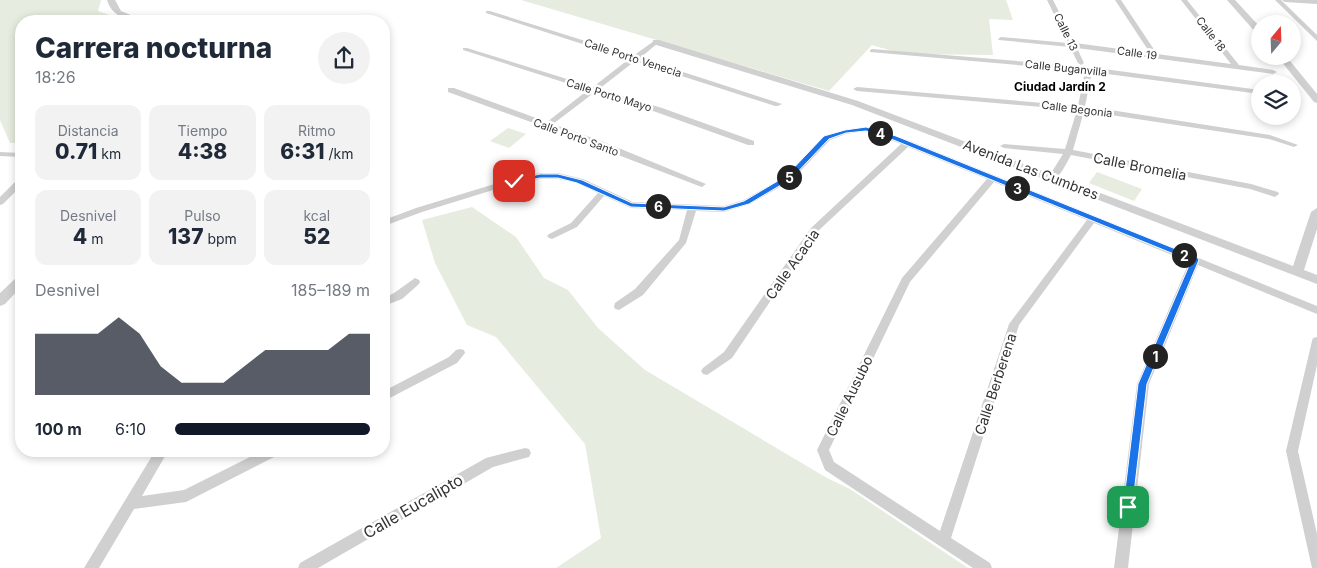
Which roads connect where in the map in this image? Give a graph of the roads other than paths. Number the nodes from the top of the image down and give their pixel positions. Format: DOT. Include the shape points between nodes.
graph roads {
  1 [pos="110,0"];
  2 [pos="1050,0"];
  3 [pos="1118,0"];
  4 [pos="1184,0"];
  5 [pos="1231,0"];
  6 [pos="1278,0"];
  7 [pos="1285,0"];
  8 [pos="1317,2"];
  9 [pos="488,12"];
  10 [pos="120,15"];
  11 [pos="1251,22"];
  12 [pos="1001,39"];
  13 [pos="1317,39"];
  14 [pos="656,42"];
  15 [pos="1072,45"];
  16 [pos="465,48"];
  17 [pos="872,51"];
  18 [pos="1155,56"];
  19 [pos="635,58"];
  20 [pos="1081,63"];
  21 [pos="1288,65"];
  22 [pos="1237,67"];
  23 [pos="1089,69"];
  24 [pos="1273,72"];
  25 [pos="857,89"];
  26 [pos="451,90"];
  27 [pos="593,90"];
  28 [pos="1251,91"];
  29 [pos="1317,100"];
  30 [pos="778,104"];
  31 [pos="1080,108"];
  32 [pos="546,126"];
  33 [pos="751,143"];
  34 [pos="907,143"];
  35 [pos="1294,145"];
  36 [pos="1004,146"];
  37 [pos="1068,152"];
  38 [pos="0,154"];
  39 [pos="15,154"];
  40 [pos="993,178"];
  41 [pos="1052,178"];
  42 [pos="702,184"];
  43 [pos="15,187"];
  44 [pos="602,193"];
  45 [pos="1275,194"];
  46 [pos="0,202"];
  47 [pos="692,208"];
  48 [pos="1317,212"];
  49 [pos="1092,219"];
  50 [pos="390,221"];
  51 [pos="552,236"];
  52 [pos="1195,260"];
  53 [pos="1297,272"];
  54 [pos="1317,280"];
  55 [pos="415,282"];
  56 [pos="15,286"];
  57 [pos="390,299"];
  58 [pos="0,301"];
  59 [pos="619,306"];
  60 [pos="1317,310"];
  61 [pos="1317,341"];
  62 [pos="460,353"];
  63 [pos="707,371"];
  64 [pos="390,393"];
  65 [pos="525,453"];
  66 [pos="158,457"];
  67 [pos="262,457"];
  68 [pos="130,504"];
  69 [pos="944,540"];
  70 [pos="1317,564"];
  71 [pos="91,568"];
  72 [pos="305,568"];
  73 [pos="985,568"];
  74 [pos="1121,568"];
  1 -- 10 [label="street"];
  2 -- 15 [label="street, Calle 13"];
  3 -- 18 [label="street"];
  4 -- 22 [label="street, Calle 18"];
  5 -- 11 [label="street"];
  6 -- 13 [label="street"];
  7 -- 8 [label="street"];
  9 -- 19 [label="street, Calle Porto Venecia"];
  12 -- 15 [label="street, Calle 19"];
  14 -- 19 [label="street"];
  14 -- 41 [label="street, Avenida Las Cumbres" via="856,103"];
  15 -- 18 [label="street, Calle 19"];
  15 -- 20 [label="street, Calle 13"];
  16 -- 27 [label="street, Calle Porto Mayo"];
  17 -- 23 [label="street, Calle Buganvilla"];
  18 -- 22 [label="street, Calle 19"];
  19 -- 27 [label="street"];
  19 -- 30 [label="street, Calle Porto Venecia"];
  21 -- 29 [label="street"];
  22 -- 24 [label="street, Calle 19"];
  23 -- 28 [label="street, Calle Buganvilla"];
  23 -- 31 [label="street"];
  25 -- 31 [label="street, Calle Begonia"];
  26 -- 32 [label="street, Calle Porto Santo"];
  27 -- 32 [label="street"];
  27 -- 33 [label="street, Calle Porto Mayo"];
  31 -- 35 [label="street, Calle Begonia" via="1270,137"];
  31 -- 37 [label="street"];
  32 -- 42 [label="street, Calle Porto Santo"];
  34 -- 40 [label="street"];
  34 -- 47 [label="street" via="866,129 845,132 827,138 788,178 747,202 724,209"];
  34 -- 63 [label="street, Calle Acacia" via="814,230 728,355"];
  36 -- 37 [label="street, Calle Bromelia"];
  37 -- 41 [label="street" via="1062,167"];
  37 -- 45 [label="street, Calle Bromelia"];
  38 -- 39 [label="street"];
  40 -- 49 [label="street"];
  40 -- 69 [label="street, Calle Ausubo" via="906,280 823,450 829,466"];
  41 -- 53 [label="street, Avenida Las Cumbres"];
  43 -- 46 [label="street"];
  44 -- 47 [label="street" via="631,205"];
  44 -- 50 [label="street" via="580,181 540,176 514,181"];
  44 -- 51 [label="street" via="574,225"];
  47 -- 59 [label="street" via="683,241 639,292"];
  48 -- 53 [label="street"];
  49 -- 52 [label="street"];
  49 -- 69 [label="street, Calle Berberena" via="1014,324"];
  52 -- 60 [label="street"];
  52 -- 74 [label="street" via="1143,384"];
  53 -- 54 [label="street, Avenida Las Cumbres"];
  55 -- 57 [label="street"];
  56 -- 58 [label="street"];
  61 -- 70 [label="street" via="1292,451"];
  62 -- 64 [label="street" via="453,360"];
  65 -- 72 [label="street, Calle Eucalipto" via="490,462"];
  66 -- 68 [label="street"];
  67 -- 68 [label="street" via="186,496"];
  68 -- 71 [label="street"];
  69 -- 73 [label="street, Calle Ausubo"];
}
